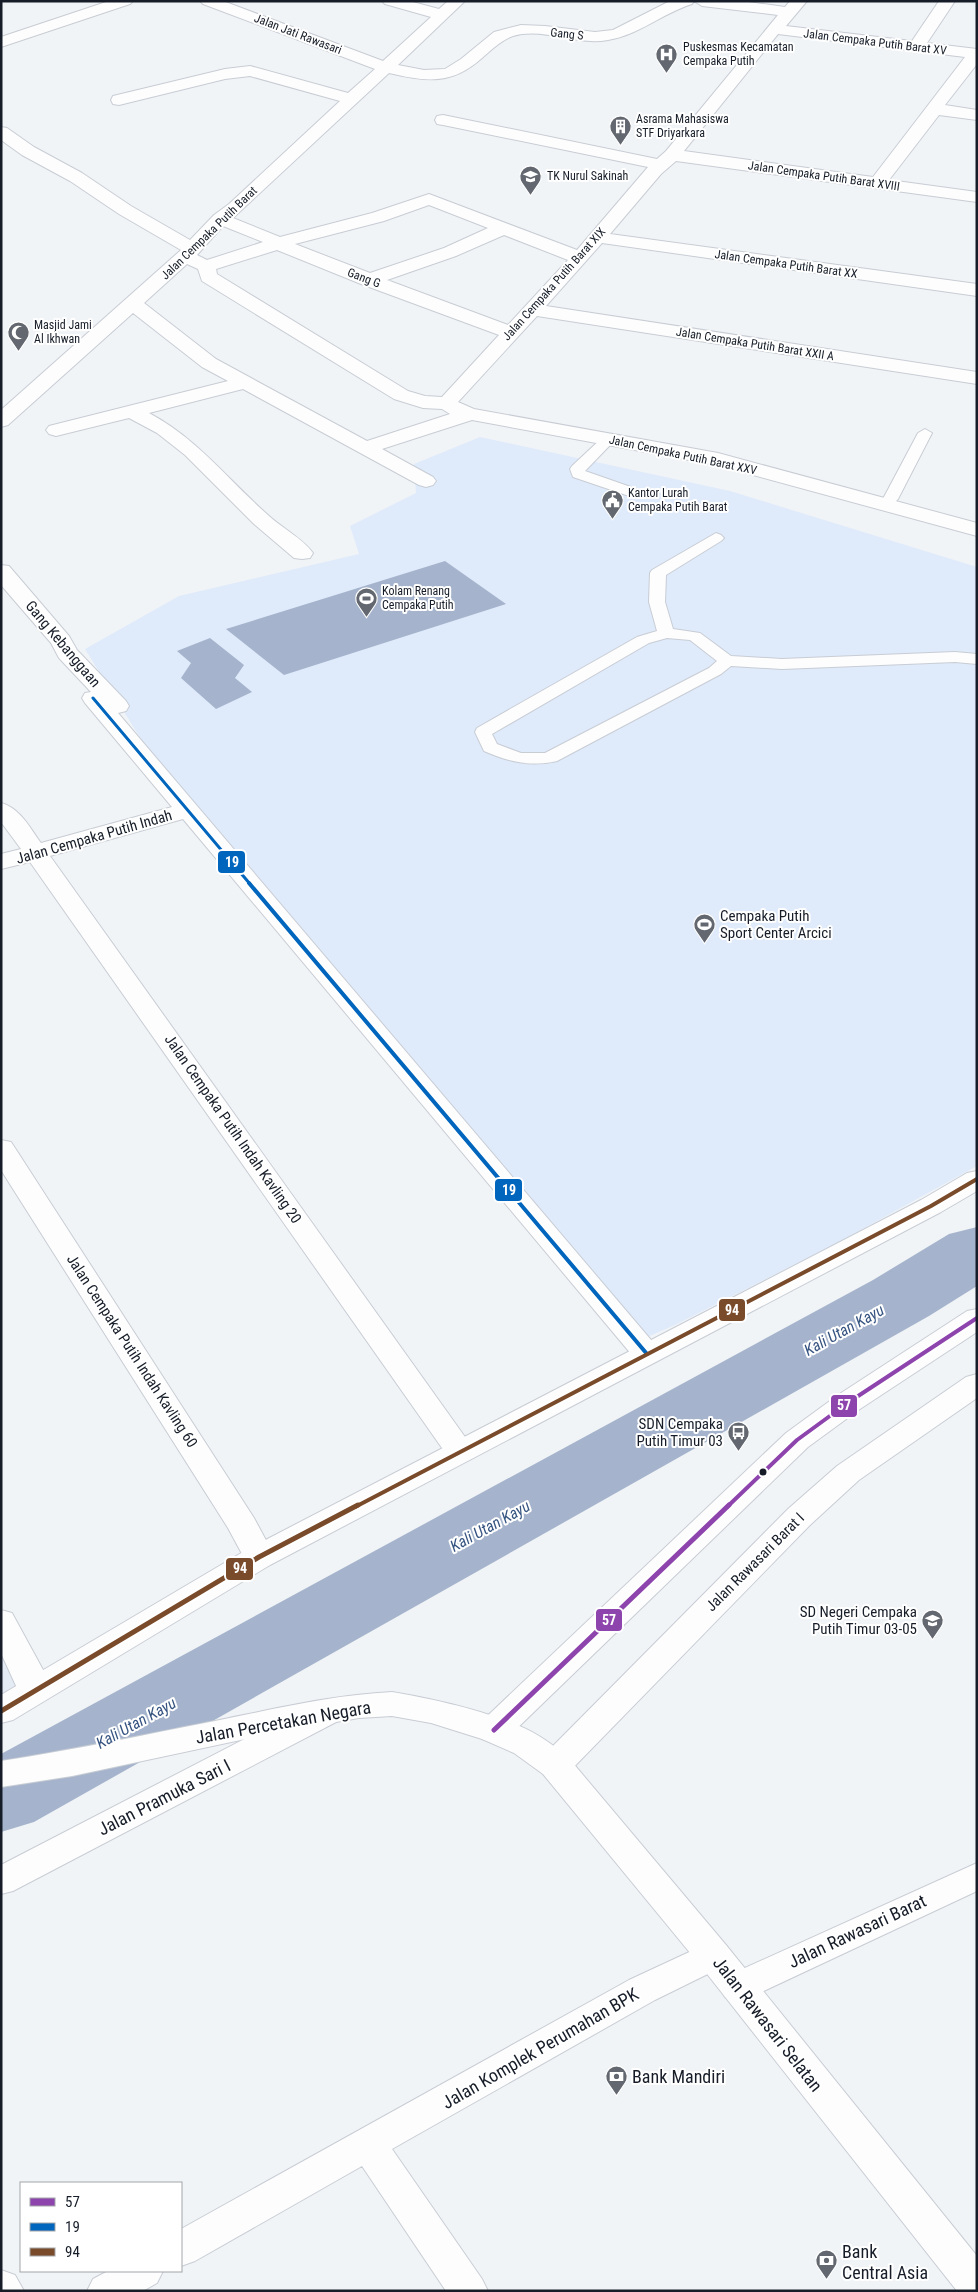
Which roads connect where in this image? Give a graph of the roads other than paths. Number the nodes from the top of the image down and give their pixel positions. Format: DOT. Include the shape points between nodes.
graph roads {
  1 [pos="125,1"];
  2 [pos="208,1"];
  3 [pos="390,1"];
  4 [pos="457,1"];
  5 [pos="687,1"];
  6 [pos="702,1"];
  7 [pos="948,1"];
  8 [pos="794,6"];
  9 [pos="444,15"];
  10 [pos="774,29"];
  11 [pos="1,42"];
  12 [pos="916,47"];
  13 [pos="976,54"];
  14 [pos="387,68"];
  15 [pos="453,71"];
  16 [pos="350,99"];
  17 [pos="119,100"];
  18 [pos="934,109"];
  19 [pos="977,115"];
  20 [pos="444,120"];
  21 [pos="1,132"];
  22 [pos="666,160"];
  23 [pos="878,183"];
  24 [pos="977,197"];
  25 [pos="220,219"];
  26 [pos="502,229"];
  27 [pos="596,237"];
  28 [pos="279,243"];
  29 [pos="189,253"];
  30 [pos="580,258"];
  31 [pos="206,266"];
  32 [pos="368,280"];
  33 [pos="977,290"];
  34 [pos="134,304"];
  35 [pos="533,310"];
  36 [pos="511,333"];
  37 [pos="977,378"];
  38 [pos="244,383"];
  39 [pos="447,403"];
  40 [pos="132,411"];
  41 [pos="471,414"];
  42 [pos="1,421"];
  43 [pos="56,430"];
  44 [pos="925,433"];
  45 [pos="609,439"];
  46 [pos="368,447"];
  47 [pos="426,481"];
  48 [pos="640,495"];
  49 [pos="884,504"];
  50 [pos="977,530"];
  51 [pos="716,538"];
  52 [pos="302,553"];
  53 [pos="1,571"];
  54 [pos="666,633"];
  55 [pos="977,659"];
  56 [pos="728,661"];
  57 [pos="92,698"];
  58 [pos="148,762"];
  59 [pos="1,810"];
  60 [pos="186,811"];
  61 [pos="36,853"];
  62 [pos="1,862"];
  63 [pos="1,1148"];
  64 [pos="977,1179"];
  65 [pos="975,1321"];
  66 [pos="647,1354"];
  67 [pos="977,1384"];
  68 [pos="460,1451"];
  69 [pos="259,1557"];
  70 [pos="1,1620"];
  71 [pos="34,1690"];
  72 [pos="1,1711"];
  73 [pos="326,1712"];
  74 [pos="494,1730"];
  75 [pos="555,1765"];
  76 [pos="12,1772"];
  77 [pos="977,1876"];
  78 [pos="1,1881"];
  79 [pos="713,1955"];
  80 [pos="738,1987"];
  81 [pos="369,2146"];
  82 [pos="182,2249"];
  83 [pos="141,2272"];
  84 [pos="977,2286"];
  85 [pos="1,2287"];
  86 [pos="4,2291"];
  87 [pos="107,2291"];
  88 [pos="468,2291"];
  1 -- 11 [label="street"];
  2 -- 14 [label="street, Jalan Jati Rawasari"];
  3 -- 9 [label="street"];
  4 -- 9 [label="street, Jalan Cempaka Putih Barat"];
  5 -- 15 [label="street, Gang S" via="612,35 528,30 508,32"];
  6 -- 8 [label="street"];
  7 -- 12 [label="street"];
  8 -- 10 [label="street, Jalan Cempaka Putih Barat XIX"];
  9 -- 14 [label="street, Jalan Cempaka Putih Barat"];
  10 -- 12 [label="street, Jalan Cempaka Putih Barat XV"];
  10 -- 22 [label="street, Jalan Cempaka Putih Barat XIX"];
  12 -- 13 [label="street, Jalan Cempaka Putih Barat XV"];
  13 -- 18 [label="street"];
  14 -- 15 [label="street, Jalan Jati Rawasari" via="436,75"];
  14 -- 16 [label="street, Jalan Cempaka Putih Barat"];
  16 -- 17 [label="street" via="250,71"];
  16 -- 25 [label="street, Jalan Cempaka Putih Barat"];
  18 -- 19 [label="street"];
  18 -- 23 [label="street"];
  20 -- 22 [label="street"];
  21 -- 29 [label="street"];
  22 -- 23 [label="street, Jalan Cempaka Putih Barat XVIII"];
  22 -- 27 [label="street, Jalan Cempaka Putih Barat XIX"];
  23 -- 24 [label="street, Jalan Cempaka Putih Barat XVIII"];
  25 -- 28 [label="street, Gang G"];
  25 -- 29 [label="street, Jalan Cempaka Putih Barat"];
  26 -- 28 [label="street" via="429,199 378,217"];
  26 -- 30 [label="street"];
  26 -- 32 [label="street" via="450,252"];
  27 -- 30 [label="street, Jalan Cempaka Putih Barat XIX"];
  27 -- 33 [label="street, Jalan Cempaka Putih Barat XX"];
  28 -- 31 [label="street"];
  28 -- 32 [label="street, Gang G"];
  29 -- 31 [label="street"];
  29 -- 34 [label="street, Jalan Cempaka Putih Barat"];
  30 -- 35 [label="street, Jalan Cempaka Putih Barat XIX"];
  31 -- 39 [label="street" via="209,277 401,395 423,402"];
  32 -- 36 [label="street, Gang G"];
  34 -- 38 [label="street" via="210,362"];
  34 -- 42 [label="street, Jalan Cempaka Putih Barat"];
  35 -- 36 [label="street, Jalan Cempaka Putih Barat XIX"];
  35 -- 37 [label="street, Jalan Cempaka Putih Barat XXII A"];
  36 -- 39 [label="street, Jalan Cempaka Putih Barat XIX"];
  38 -- 40 [label="street"];
  38 -- 46 [label="street"];
  39 -- 41 [label="street, Jalan Cempaka Putih Barat XXV" via="454,409"];
  40 -- 43 [label="street"];
  40 -- 52 [label="street" via="164,428 192,451 261,520"];
  41 -- 45 [label="street, Jalan Cempaka Putih Barat XXV"];
  41 -- 46 [label="street"];
  44 -- 49 [label="lane" via="890,499"];
  45 -- 48 [label="lane" via="577,469 578,474"];
  45 -- 49 [label="street, Jalan Cempaka Putih Barat XXV" via="718,459"];
  46 -- 47 [label="street"];
  49 -- 50 [label="street, Jalan Cempaka Putih Barat XXV"];
  51 -- 54 [label="lane" via="658,573 657,602"];
  53 -- 58 [label="street, Gang Kebanggaan" via="61,641 67,653 141,730 155,756"];
  54 -- 56 [label="lane" via="694,636"];
  54 -- 56 [label="lane" via="643,640 483,732 490,747 517,760 538,761 551,757 715,671"];
  55 -- 56 [label="lane" via="955,657 782,664"];
  57 -- 58 [label="street, Jalan Cempaka Putih Indah"];
  58 -- 60 [label="street, Jalan Cempaka Putih Indah"];
  59 -- 61 [label="street, Jalan Cempaka Putih Indah Kavling 20"];
  60 -- 61 [label="street, Jalan Cempaka Putih Indah"];
  60 -- 66 [label="street, Jalan Cempaka Putih Indah"];
  61 -- 62 [label="street, Jalan Cempaka Putih Indah"];
  61 -- 68 [label="street, Jalan Cempaka Putih Indah Kavling 20"];
  63 -- 69 [label="street, Jalan Cempaka Putih Indah Kavling 60" via="243,1526"];
  64 -- 66 [label="street"];
  65 -- 74 [label="street" via="849,1402 797,1440"];
  66 -- 68 [label="street"];
  67 -- 75 [label="street, Jalan Rawasari Barat I" via="848,1473 799,1517"];
  68 -- 69 [label="street"];
  69 -- 71 [label="street"];
  70 -- 71 [label="street"];
  71 -- 72 [label="street"];
  73 -- 74 [label="street, Jalan Percetakan Negara" via="392,1704 431,1711"];
  73 -- 76 [label="street, Jalan Percetakan Negara"];
  73 -- 78 [label="street, Jalan Pramuka Sari I"];
  74 -- 75 [label="street, Jalan Percetakan Negara" via="526,1744"];
  75 -- 79 [label="street, Jalan Rawasari Selatan"];
  77 -- 80 [label="street, Jalan Rawasari Barat"];
  79 -- 80 [label="street, Jalan Rawasari Selatan"];
  79 -- 81 [label="street, Jalan Komplek Perumahan BPK" via="642,1990"];
  80 -- 84 [label="street, Jalan Rawasari Selatan"];
  81 -- 82 [label="street, Jalan Komplek Perumahan BPK"];
  81 -- 88 [label="street"];
  83 -- 87 [label="street"];
  85 -- 86 [label="street"];
}
